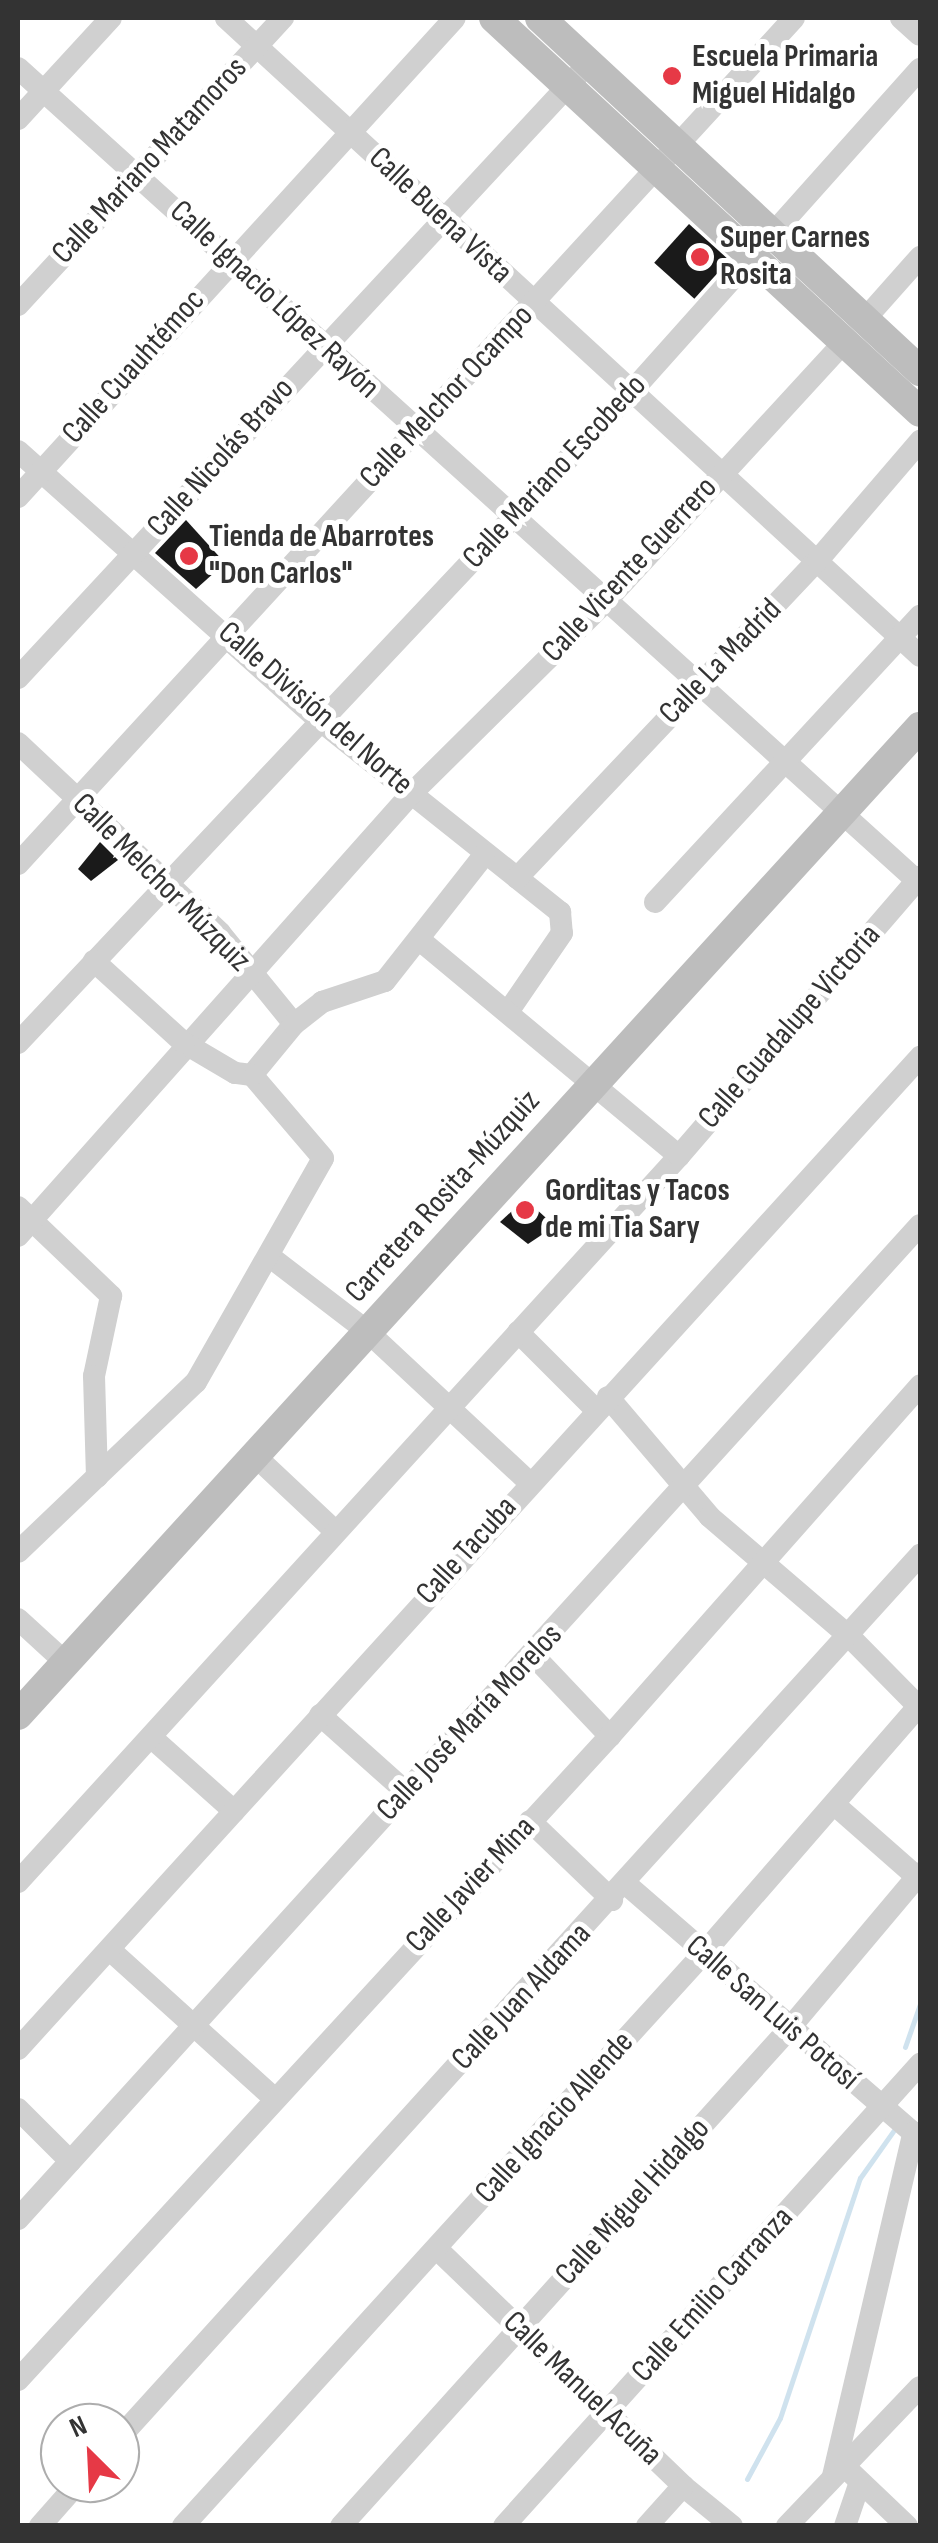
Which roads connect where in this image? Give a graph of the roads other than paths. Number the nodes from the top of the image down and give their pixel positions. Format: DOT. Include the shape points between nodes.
graph roads {
  1 [pos="111,18"];
  2 [pos="226,18"];
  3 [pos="283,18"];
  4 [pos="455,18"];
  5 [pos="494,18"];
  6 [pos="540,18"];
  7 [pos="794,18"];
  8 [pos="902,18"];
  9 [pos="920,35"];
  10 [pos="256,46"];
  11 [pos="589,63"];
  12 [pos="18,68"];
  13 [pos="920,70"];
  14 [pos="568,86"];
  15 [pos="43,91"];
  16 [pos="18,119"];
  17 [pos="349,132"];
  18 [pos="679,145"];
  19 [pos="658,169"];
  20 [pos="137,174"];
  21 [pos="443,220"];
  22 [pos="765,247"];
  23 [pos="920,257"];
  24 [pos="228,260"];
  25 [pos="534,302"];
  26 [pos="18,305"];
  27 [pos="864,319"];
  28 [pos="844,342"];
  29 [pos="323,346"];
  30 [pos="920,371"];
  31 [pos="632,390"];
  32 [pos="920,412"];
  33 [pos="416,431"];
  34 [pos="920,441"];
  35 [pos="18,451"];
  36 [pos="41,471"];
  37 [pos="721,472"];
  38 [pos="18,497"];
  39 [pos="512,520"];
  40 [pos="136,551"];
  41 [pos="818,560"];
  42 [pos="607,600"];
  43 [pos="920,616"];
  44 [pos="231,634"];
  45 [pos="900,638"];
  46 [pos="920,656"];
  47 [pos="18,678"];
  48 [pos="699,686"];
  49 [pos="318,718"];
  50 [pos="920,727"];
  51 [pos="18,743"];
  52 [pos="786,764"];
  53 [pos="412,794"];
  54 [pos="77,799"];
  55 [pos="840,814"];
  56 [pos="484,856"];
  57 [pos="18,864"];
  58 [pos="517,878"];
  59 [pos="918,879"];
  60 [pos="166,881"];
  61 [pos="655,902"];
  62 [pos="421,941"];
  63 [pos="94,961"];
  64 [pos="251,969"];
  65 [pos="508,1012"];
  66 [pos="294,1024"];
  67 [pos="18,1043"];
  68 [pos="184,1043"];
  69 [pos="920,1057"];
  70 [pos="252,1075"];
  71 [pos="594,1084"];
  72 [pos="679,1156"];
  73 [pos="22,1221"];
  74 [pos="920,1225"];
  75 [pos="269,1256"];
  76 [pos="368,1332"];
  77 [pos="518,1332"];
  78 [pos="920,1385"];
  79 [pos="602,1404"];
  80 [pos="449,1408"];
  81 [pos="254,1456"];
  82 [pos="97,1478"];
  83 [pos="529,1482"];
  84 [pos="682,1486"];
  85 [pos="335,1532"];
  86 [pos="18,1552"];
  87 [pos="920,1554"];
  88 [pos="762,1562"];
  89 [pos="18,1619"];
  90 [pos="848,1636"];
  91 [pos="533,1655"];
  92 [pos="66,1664"];
  93 [pos="920,1706"];
  94 [pos="18,1714"];
  95 [pos="320,1715"];
  96 [pos="610,1736"];
  97 [pos="152,1738"];
  98 [pos="406,1792"];
  99 [pos="834,1805"];
  100 [pos="234,1811"];
  101 [pos="530,1820"];
  102 [pos="919,1875"];
  103 [pos="18,1882"];
  104 [pos="619,1892"];
  105 [pos="110,1950"];
  106 [pos="704,1954"];
  107 [pos="194,2025"];
  108 [pos="788,2030"];
  109 [pos="18,2049"];
  110 [pos="920,2064"];
  111 [pos="274,2098"];
  112 [pos="882,2106"];
  113 [pos="18,2109"];
  114 [pos="917,2136"];
  115 [pos="70,2161"];
  116 [pos="18,2218"];
  117 [pos="437,2249"];
  118 [pos="519,2328"];
  119 [pos="18,2380"];
  120 [pos="920,2387"];
  121 [pos="605,2414"];
  122 [pos="140,2415"];
  123 [pos="846,2475"];
  124 [pos="682,2486"];
  125 [pos="60,2503"];
  126 [pos="40,2526"];
  127 [pos="183,2526"];
  128 [pos="341,2526"];
  129 [pos="504,2526"];
  130 [pos="647,2526"];
  131 [pos="732,2526"];
  132 [pos="788,2526"];
  133 [pos="845,2526"];
  134 [pos="906,2526"];
  1 -- 15 [label="street"];
  2 -- 10 [label="street, Calle Buena Vista"];
  3 -- 10 [label="street, Calle Mariano Matamoros"];
  4 -- 17 [label="street, Calle Cuauhtémoc"];
  5 -- 14 [label="main road"];
  6 -- 11 [label="main road"];
  7 -- 18 [label="street, Calle Melchor Ocampo"];
  8 -- 9 [label="street"];
  10 -- 17 [label="street, Calle Buena Vista"];
  10 -- 20 [label="street, Calle Mariano Matamoros"];
  11 -- 14 [label="street, Calle Nicolás Bravo"];
  11 -- 18 [label="main road"];
  12 -- 15 [label="street, Calle Ignacio López Rayón"];
  13 -- 22 [label="street, Calle Mariano Escobedo"];
  14 -- 19 [label="main road"];
  14 -- 21 [label="street, Calle Nicolás Bravo"];
  15 -- 16 [label="street"];
  15 -- 20 [label="street, Calle Ignacio López Rayón"];
  17 -- 21 [label="street, Calle Buena Vista"];
  17 -- 24 [label="street, Calle Cuauhtémoc"];
  18 -- 19 [label="street, Calle Melchor Ocampo"];
  18 -- 22 [label="main road"];
  19 -- 22 [label="main road"];
  19 -- 25 [label="street, Calle Melchor Ocampo"];
  20 -- 24 [label="street, Calle Ignacio López Rayón"];
  20 -- 26 [label="street, Calle Mariano Matamoros"];
  21 -- 25 [label="street, Calle Buena Vista"];
  21 -- 29 [label="street, Calle Nicolás Bravo"];
  22 -- 27 [label="main road"];
  22 -- 28 [label="main road"];
  22 -- 31 [label="street, Calle Mariano Escobedo"];
  23 -- 27 [label="street"];
  24 -- 29 [label="street, Calle Ignacio López Rayón"];
  24 -- 36 [label="street, Calle Cuauhtémoc"];
  25 -- 31 [label="street, Calle Buena Vista"];
  25 -- 33 [label="street, Calle Melchor Ocampo"];
  27 -- 30 [label="main road"];
  28 -- 32 [label="main road"];
  28 -- 37 [label="street, Calle Vicente Guerrero"];
  29 -- 33 [label="street, Calle Ignacio López Rayón"];
  29 -- 40 [label="street, Calle Nicolás Bravo"];
  31 -- 37 [label="street, Calle Buena Vista"];
  31 -- 39 [label="street, Calle Mariano Escobedo"];
  33 -- 39 [label="street, Calle Ignacio López Rayón"];
  33 -- 44 [label="street, Calle Melchor Ocampo"];
  34 -- 41 [label="street, Calle La Madrid"];
  35 -- 36 [label="street, Calle División del Norte"];
  36 -- 38 [label="street, Calle Cuauhtémoc"];
  36 -- 40 [label="street, Calle División del Norte"];
  37 -- 41 [label="street, Calle Buena Vista"];
  37 -- 42 [label="street, Calle Vicente Guerrero"];
  39 -- 42 [label="street, Calle Ignacio López Rayón"];
  39 -- 49 [label="street, Calle Mariano Escobedo"];
  40 -- 44 [label="street, Calle División del Norte"];
  40 -- 47 [label="street, Calle Nicolás Bravo"];
  41 -- 45 [label="street, Calle Buena Vista"];
  41 -- 48 [label="street, Calle La Madrid"];
  42 -- 48 [label="street, Calle Ignacio López Rayón"];
  42 -- 53 [label="street, Calle Vicente Guerrero"];
  43 -- 45 [label="street"];
  44 -- 49 [label="street, Calle División del Norte"];
  44 -- 54 [label="street, Calle Melchor Ocampo"];
  45 -- 46 [label="street, Calle Buena Vista"];
  45 -- 52 [label="street"];
  48 -- 52 [label="street, Calle Ignacio López Rayón"];
  48 -- 58 [label="street, Calle La Madrid"];
  49 -- 53 [label="street, Calle División del Norte"];
  49 -- 60 [label="street, Calle Mariano Escobedo"];
  50 -- 55 [label="main road, Carretera Rosita-Múzquiz"];
  51 -- 54 [label="street, Calle Melchor Múzquiz"];
  52 -- 55 [label="street, Calle Ignacio López Rayón"];
  52 -- 61 [label="street"];
  53 -- 56 [label="street, Calle División del Norte"];
  53 -- 64 [label="street, Calle Vicente Guerrero"];
  54 -- 57 [label="street, Calle Melchor Ocampo"];
  54 -- 60 [label="street, Calle Melchor Múzquiz"];
  55 -- 59 [label="street, Calle Ignacio López Rayón"];
  55 -- 71 [label="main road, Carretera Rosita-Múzquiz"];
  56 -- 58 [label="street, Calle División del Norte"];
  56 -- 62 [label="street"];
  58 -- 65 [label="street, Calle División del Norte" via="560,912 565,925"];
  59 -- 72 [label="street, Calle Guadalupe Victoria"];
  60 -- 63 [label="street, Calle Mariano Escobedo"];
  60 -- 64 [label="street, Calle Melchor Múzquiz"];
  62 -- 65 [label="street"];
  62 -- 66 [label="street" via="379,986 322,1002"];
  63 -- 67 [label="street, Calle Mariano Escobedo"];
  63 -- 68 [label="street"];
  64 -- 66 [label="street, Calle Melchor Múzquiz" via="269,1001"];
  64 -- 68 [label="street, Calle Vicente Guerrero"];
  65 -- 71 [label="street"];
  66 -- 70 [label="street"];
  68 -- 70 [label="street" via="236,1073"];
  68 -- 73 [label="street, Calle Vicente Guerrero"];
  69 -- 79 [label="street, Calle Tacuba"];
  70 -- 75 [label="street" via="324,1158"];
  71 -- 72 [label="street"];
  71 -- 76 [label="main road, Carretera Rosita-Múzquiz"];
  72 -- 77 [label="street, Calle Guadalupe Victoria"];
  73 -- 82 [label="street" via="111,1296 94,1376"];
  74 -- 84 [label="street, Calle José María Morelos"];
  75 -- 76 [label="street"];
  75 -- 82 [label="street" via="196,1382"];
  76 -- 80 [label="street"];
  76 -- 81 [label="main road, Carretera Rosita-Múzquiz"];
  77 -- 79 [label="street"];
  77 -- 80 [label="street, Calle Guadalupe Victoria"];
  78 -- 88 [label="street, Calle Javier Mina"];
  79 -- 83 [label="street, Calle Tacuba"];
  79 -- 84 [label="street"];
  80 -- 83 [label="street"];
  80 -- 85 [label="street, Calle Guadalupe Victoria"];
  81 -- 85 [label="street"];
  81 -- 92 [label="main road, Carretera Rosita-Múzquiz"];
  82 -- 86 [label="street"];
  83 -- 95 [label="street, Calle Tacuba"];
  84 -- 88 [label="street"];
  84 -- 91 [label="street, Calle José María Morelos"];
  85 -- 97 [label="street, Calle Guadalupe Victoria"];
  87 -- 90 [label="street, Calle Juan Aldama"];
  88 -- 90 [label="street"];
  88 -- 96 [label="street, Calle Javier Mina"];
  89 -- 92 [label="street"];
  90 -- 93 [label="street"];
  90 -- 104 [label="street, Calle Juan Aldama"];
  91 -- 96 [label="street"];
  91 -- 98 [label="street, Calle José María Morelos"];
  92 -- 94 [label="main road, Carretera Rosita-Múzquiz"];
  93 -- 99 [label="street, Calle Ignacio Allende"];
  95 -- 98 [label="street"];
  95 -- 100 [label="street, Calle Tacuba"];
  96 -- 101 [label="street, Calle Javier Mina"];
  97 -- 100 [label="street"];
  97 -- 103 [label="street"];
  98 -- 107 [label="street, Calle José María Morelos"];
  99 -- 102 [label="street"];
  99 -- 106 [label="street, Calle Ignacio Allende"];
  100 -- 105 [label="street, Calle Tacuba"];
  101 -- 104 [label="street, Calle San Luis Potosí"];
  101 -- 111 [label="street, Calle Javier Mina"];
  102 -- 108 [label="street, Calle Miguel Hidalgo"];
  104 -- 106 [label="street, Calle San Luis Potosí"];
  104 -- 122 [label="street, Calle Juan Aldama"];
  105 -- 107 [label="street"];
  105 -- 109 [label="street, Calle Tacuba"];
  106 -- 108 [label="street, Calle San Luis Potosí"];
  106 -- 117 [label="street, Calle Ignacio Allende"];
  107 -- 111 [label="street"];
  107 -- 115 [label="street, Calle José María Morelos"];
  108 -- 112 [label="street, Calle San Luis Potosí"];
  108 -- 118 [label="street, Calle Miguel Hidalgo"];
  110 -- 112 [label="street, Calle Emilio Carranza"];
  111 -- 119 [label="street, Calle Javier Mina"];
  112 -- 114 [label="street, Calle San Luis Potosí"];
  112 -- 121 [label="street, Calle Emilio Carranza"];
  113 -- 115 [label="street"];
  114 -- 123 [label="street"];
  115 -- 116 [label="street, Calle José María Morelos"];
  117 -- 118 [label="street, Calle Manuel Acuña"];
  117 -- 127 [label="street, Calle Ignacio Allende"];
  118 -- 121 [label="street, Calle Manuel Acuña"];
  118 -- 128 [label="street, Calle Miguel Hidalgo"];
  120 -- 123 [label="street"];
  121 -- 124 [label="street, Calle Manuel Acuña"];
  121 -- 129 [label="street, Calle Emilio Carranza"];
  123 -- 132 [label="street"];
  123 -- 133 [label="street"];
  123 -- 134 [label="street"];
  124 -- 130 [label="street"];
  124 -- 131 [label="street, Calle Manuel Acuña"];
  125 -- 126 [label="street"];
}
